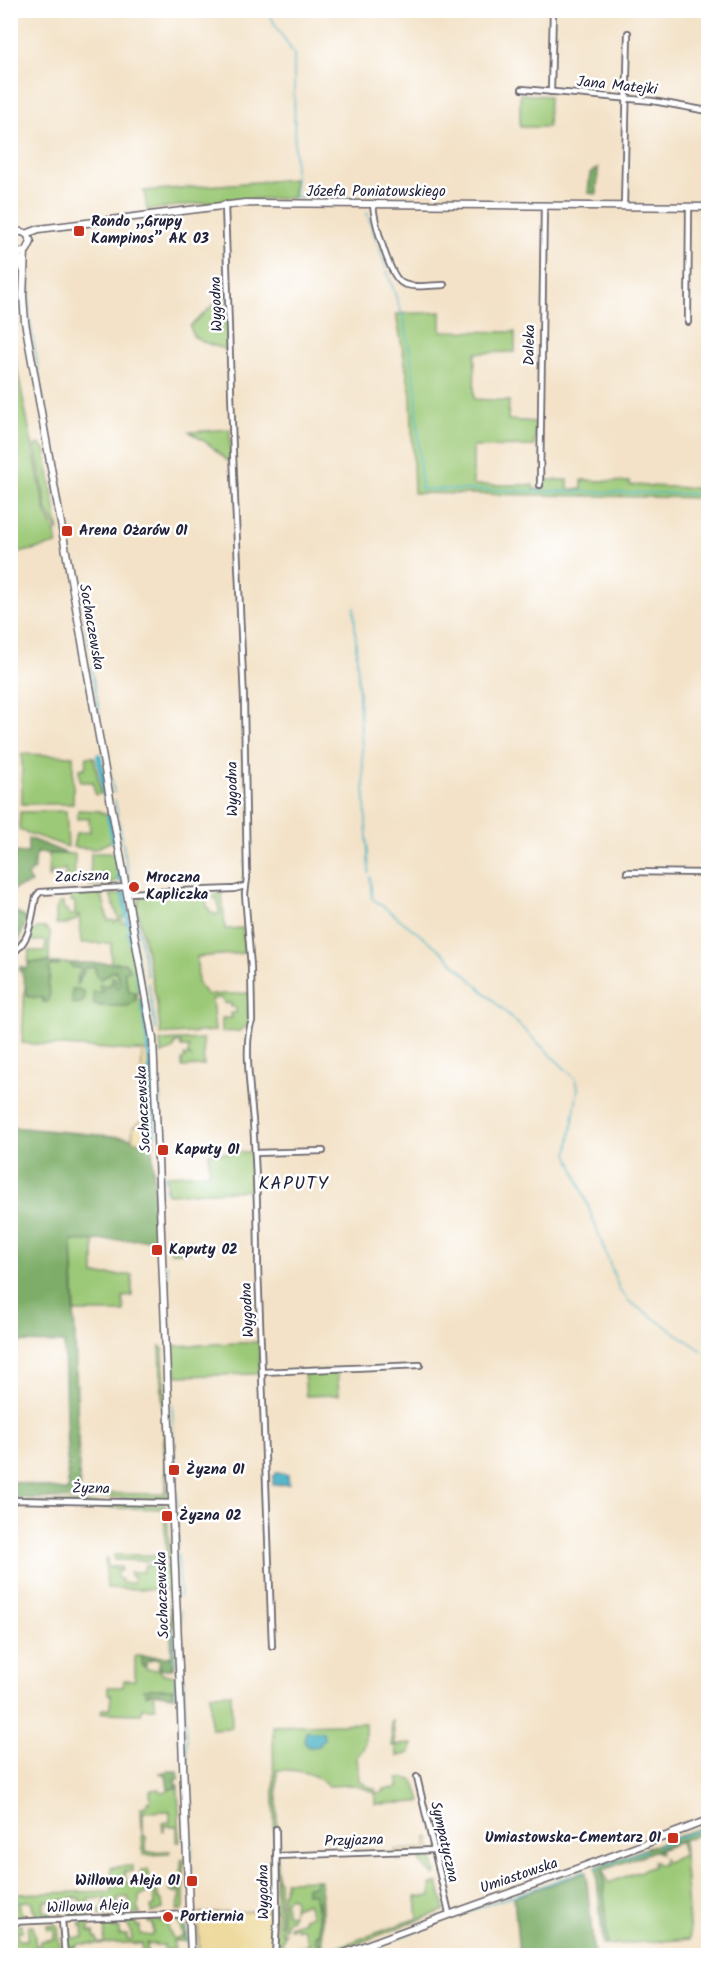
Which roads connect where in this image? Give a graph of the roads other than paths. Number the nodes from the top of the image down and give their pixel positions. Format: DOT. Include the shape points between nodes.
graph roads {
  1 [pos="553,10"];
  2 [pos="628,33"];
  3 [pos="522,89"];
  4 [pos="551,92"];
  5 [pos="626,98"];
  6 [pos="708,111"];
  7 [pos="225,204"];
  8 [pos="373,204"];
  9 [pos="544,206"];
  10 [pos="624,206"];
  11 [pos="689,207"];
  12 [pos="708,207"];
  13 [pos="10,225"];
  14 [pos="17,232"];
  15 [pos="28,237"];
  16 [pos="10,238"];
  17 [pos="10,247"];
  18 [pos="25,251"];
  19 [pos="17,252"];
  20 [pos="24,272"];
  21 [pos="444,285"];
  22 [pos="688,322"];
  23 [pos="540,485"];
  24 [pos="627,872"];
  25 [pos="708,873"];
  26 [pos="245,886"];
  27 [pos="127,890"];
  28 [pos="10,956"];
  29 [pos="322,1151"];
  30 [pos="255,1153"];
  31 [pos="420,1365"];
  32 [pos="263,1372"];
  33 [pos="10,1500"];
  34 [pos="172,1503"];
  35 [pos="272,1646"];
  36 [pos="417,1777"];
  37 [pos="708,1820"];
  38 [pos="276,1829"];
  39 [pos="434,1850"];
  40 [pos="276,1856"];
  41 [pos="448,1913"];
  42 [pos="189,1914"];
  43 [pos="62,1920"];
  44 [pos="10,1922"];
  45 [pos="65,1956"];
  46 [pos="191,1956"];
  47 [pos="275,1956"];
  48 [pos="336,1956"];
  1 -- 4 [label="street"];
  2 -- 5 [label="street"];
  3 -- 4 [label="street, Jana Matejki"];
  4 -- 5 [label="street, Jana Matejki"];
  5 -- 6 [label="street, Jana Matejki"];
  5 -- 10 [label="street"];
  7 -- 8 [label="street, Józefa Poniatowskiego"];
  7 -- 15 [label="street, Józefa Poniatowskiego" via="46,229"];
  7 -- 26 [label="street, Wygodna" via="244,700"];
  8 -- 9 [label="street, Józefa Poniatowskiego"];
  8 -- 21 [label="street" via="395,276 412,285"];
  9 -- 10 [label="street, Józefa Poniatowskiego"];
  9 -- 23 [label="street, Daleka"];
  10 -- 11 [label="street, Józefa Poniatowskiego"];
  11 -- 12 [label="street, Józefa Poniatowskiego"];
  11 -- 22 [label="street"];
  13 -- 14 [label="street"];
  14 -- 15 [label="street"];
  14 -- 16 [label="street"];
  15 -- 18 [label="street" via="30,245"];
  17 -- 19 [label="street"];
  18 -- 19 [label="street"];
  18 -- 20 [label="street, Sochaczewska"];
  19 -- 20 [label="street, Sochaczewska"];
  20 -- 27 [label="street, Sochaczewska" via="25,322"];
  24 -- 25 [label="street"];
  26 -- 27 [label="street"];
  26 -- 30 [label="street, Wygodna"];
  27 -- 28 [label="street, Zaciszna" via="40,892 27,939"];
  27 -- 34 [label="street, Sochaczewska" via="153,1039"];
  29 -- 30 [label="street"];
  30 -- 32 [label="street, Wygodna"];
  31 -- 32 [label="street"];
  32 -- 35 [label="street, Wygodna"];
  33 -- 34 [label="street, Żyzna"];
  34 -- 42 [label="street, Sochaczewska"];
  36 -- 39 [label="street, Sympatyczna"];
  37 -- 41 [label="street, Umiastowska"];
  38 -- 40 [label="street, Wygodna"];
  39 -- 40 [label="street, Przyjazna"];
  39 -- 41 [label="street, Sympatyczna"];
  40 -- 47 [label="street, Wygodna"];
  41 -- 48 [label="street, Umiastowska"];
  42 -- 43 [label="street, Willowa Aleja"];
  42 -- 46 [label="street, Sochaczewska"];
  43 -- 44 [label="street, Willowa Aleja"];
  43 -- 45 [label="street"];
}
